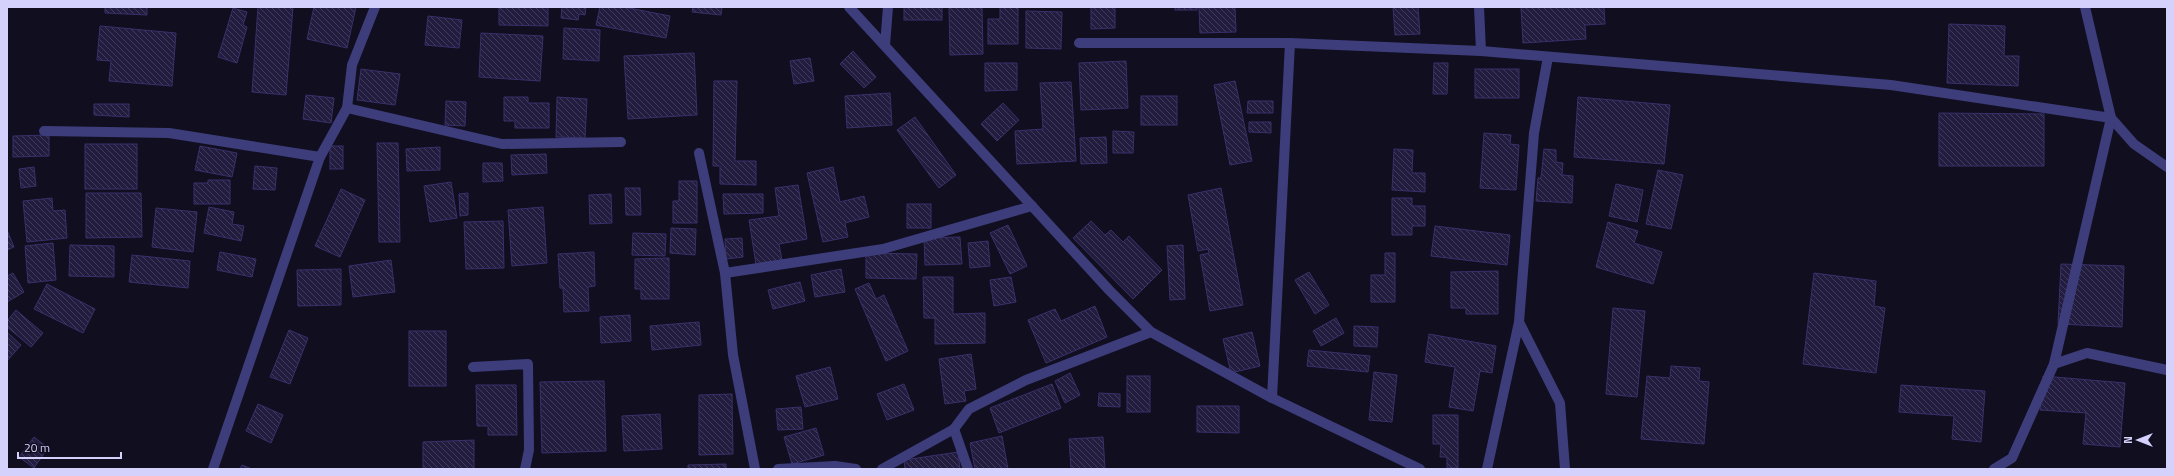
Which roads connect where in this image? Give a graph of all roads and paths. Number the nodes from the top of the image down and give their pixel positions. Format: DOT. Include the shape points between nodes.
graph roads {
  1 [pos="375,7"];
  2 [pos="849,7"];
  3 [pos="888,7"];
  4 [pos="1479,7"];
  5 [pos="2085,7"];
  6 [pos="1079,43"];
  7 [pos="1290,43"];
  8 [pos="885,45"];
  9 [pos="1481,51"];
  10 [pos="1548,57"];
  11 [pos="347,108"];
  12 [pos="2111,118"];
  13 [pos="44,131"];
  14 [pos="621,142"];
  15 [pos="699,153"];
  16 [pos="320,157"];
  17 [pos="2167,167"];
  18 [pos="1032,206"];
  19 [pos="725,273"];
  20 [pos="1519,322"];
  21 [pos="1151,332"];
  22 [pos="2054,364"];
  23 [pos="473,367"];
  24 [pos="2167,370"];
  25 [pos="1272,398"];
  26 [pos="954,429"];
  27 [pos="213,469"];
  28 [pos="525,469"];
  29 [pos="755,469"];
  30 [pos="778,469"];
  31 [pos="856,469"];
  32 [pos="882,469"];
  33 [pos="968,469"];
  34 [pos="1420,469"];
  35 [pos="1487,469"];
  36 [pos="1565,469"];
  37 [pos="1994,469"];
  1 -- 11 [label="street" via="352,65"];
  2 -- 8 [label="street"];
  3 -- 8 [label="street"];
  4 -- 9 [label="street"];
  5 -- 12 [label="street"];
  6 -- 7 [label="street"];
  7 -- 9 [label="street"];
  7 -- 25 [label="street"];
  8 -- 18 [label="street"];
  9 -- 10 [label="street"];
  10 -- 12 [label="street" via="1891,85"];
  10 -- 20 [label="street" via="1534,134"];
  11 -- 14 [label="street" via="502,144"];
  11 -- 16 [label="street"];
  12 -- 17 [label="street" via="2134,144"];
  12 -- 22 [label="street"];
  13 -- 16 [label="street" via="169,133"];
  15 -- 19 [label="street"];
  16 -- 27 [label="street"];
  18 -- 19 [label="street" via="883,249"];
  18 -- 21 [label="street"];
  19 -- 29 [label="street" via="733,355"];
  20 -- 35 [label="street"];
  20 -- 36 [label="street" via="1560,403"];
  21 -- 25 [label="street"];
  21 -- 26 [label="street" via="1026,380 969,410"];
  22 -- 24 [label="street" via="2087,353"];
  22 -- 37 [label="street" via="2012,458"];
  23 -- 28 [label="street" via="528,364 528,450"];
  25 -- 34 [label="street"];
  26 -- 32 [label="street"];
  26 -- 33 [label="street"];
  30 -- 31 [label="street" via="835,466"];
}
